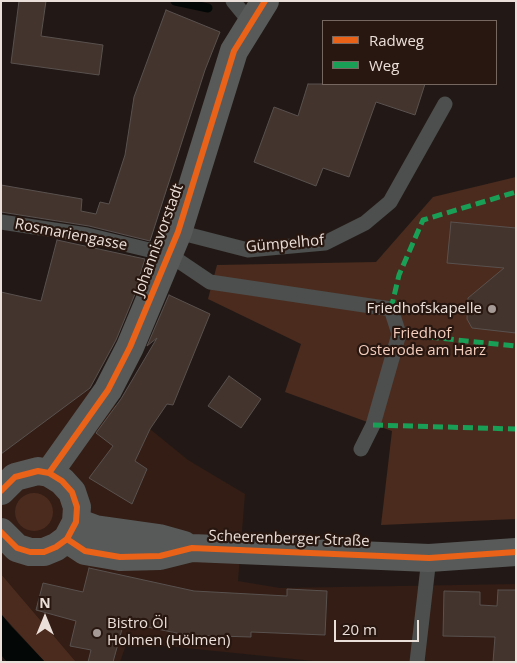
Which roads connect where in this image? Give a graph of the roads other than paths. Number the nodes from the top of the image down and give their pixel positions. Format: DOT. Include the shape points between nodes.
graph roads {
  1 [pos="233,1"];
  2 [pos="258,12"];
  3 [pos="445,104"];
  4 [pos="1,222"];
  5 [pos="174,244"];
  6 [pos="361,449"];
  7 [pos="49,473"];
  8 [pos="1,492"];
  9 [pos="71,530"];
  10 [pos="1,532"];
  11 [pos="516,552"];
  12 [pos="429,558"];
  13 [pos="417,662"];
  1 -- 2 [label="lane"];
  2 -- 5 [label="main road, Johannisvorstadt" via="234,51"];
  3 -- 5 [label="lane, Gümpelhof" via="390,202 365,223 325,244 248,250"];
  4 -- 5 [label="lane, Rosmariengasse"];
  5 -- 6 [label="lane" via="210,282 391,309 399,334 373,425"];
  5 -- 7 [label="main road, Johannisvorstadt" via="108,390"];
  7 -- 8 [label="main road" via="26,472 6,484"];
  7 -- 9 [label="main road" via="62,480 72,492 77,506"];
  9 -- 10 [label="main road" via="56,547 44,552 17,548"];
  9 -- 12 [label="main road, Scheerenberger Straße" via="85,550 120,557 160,556 192,548"];
  11 -- 12 [label="main road, Scheerenberger Straße"];
  12 -- 13 [label="lane"];
}
